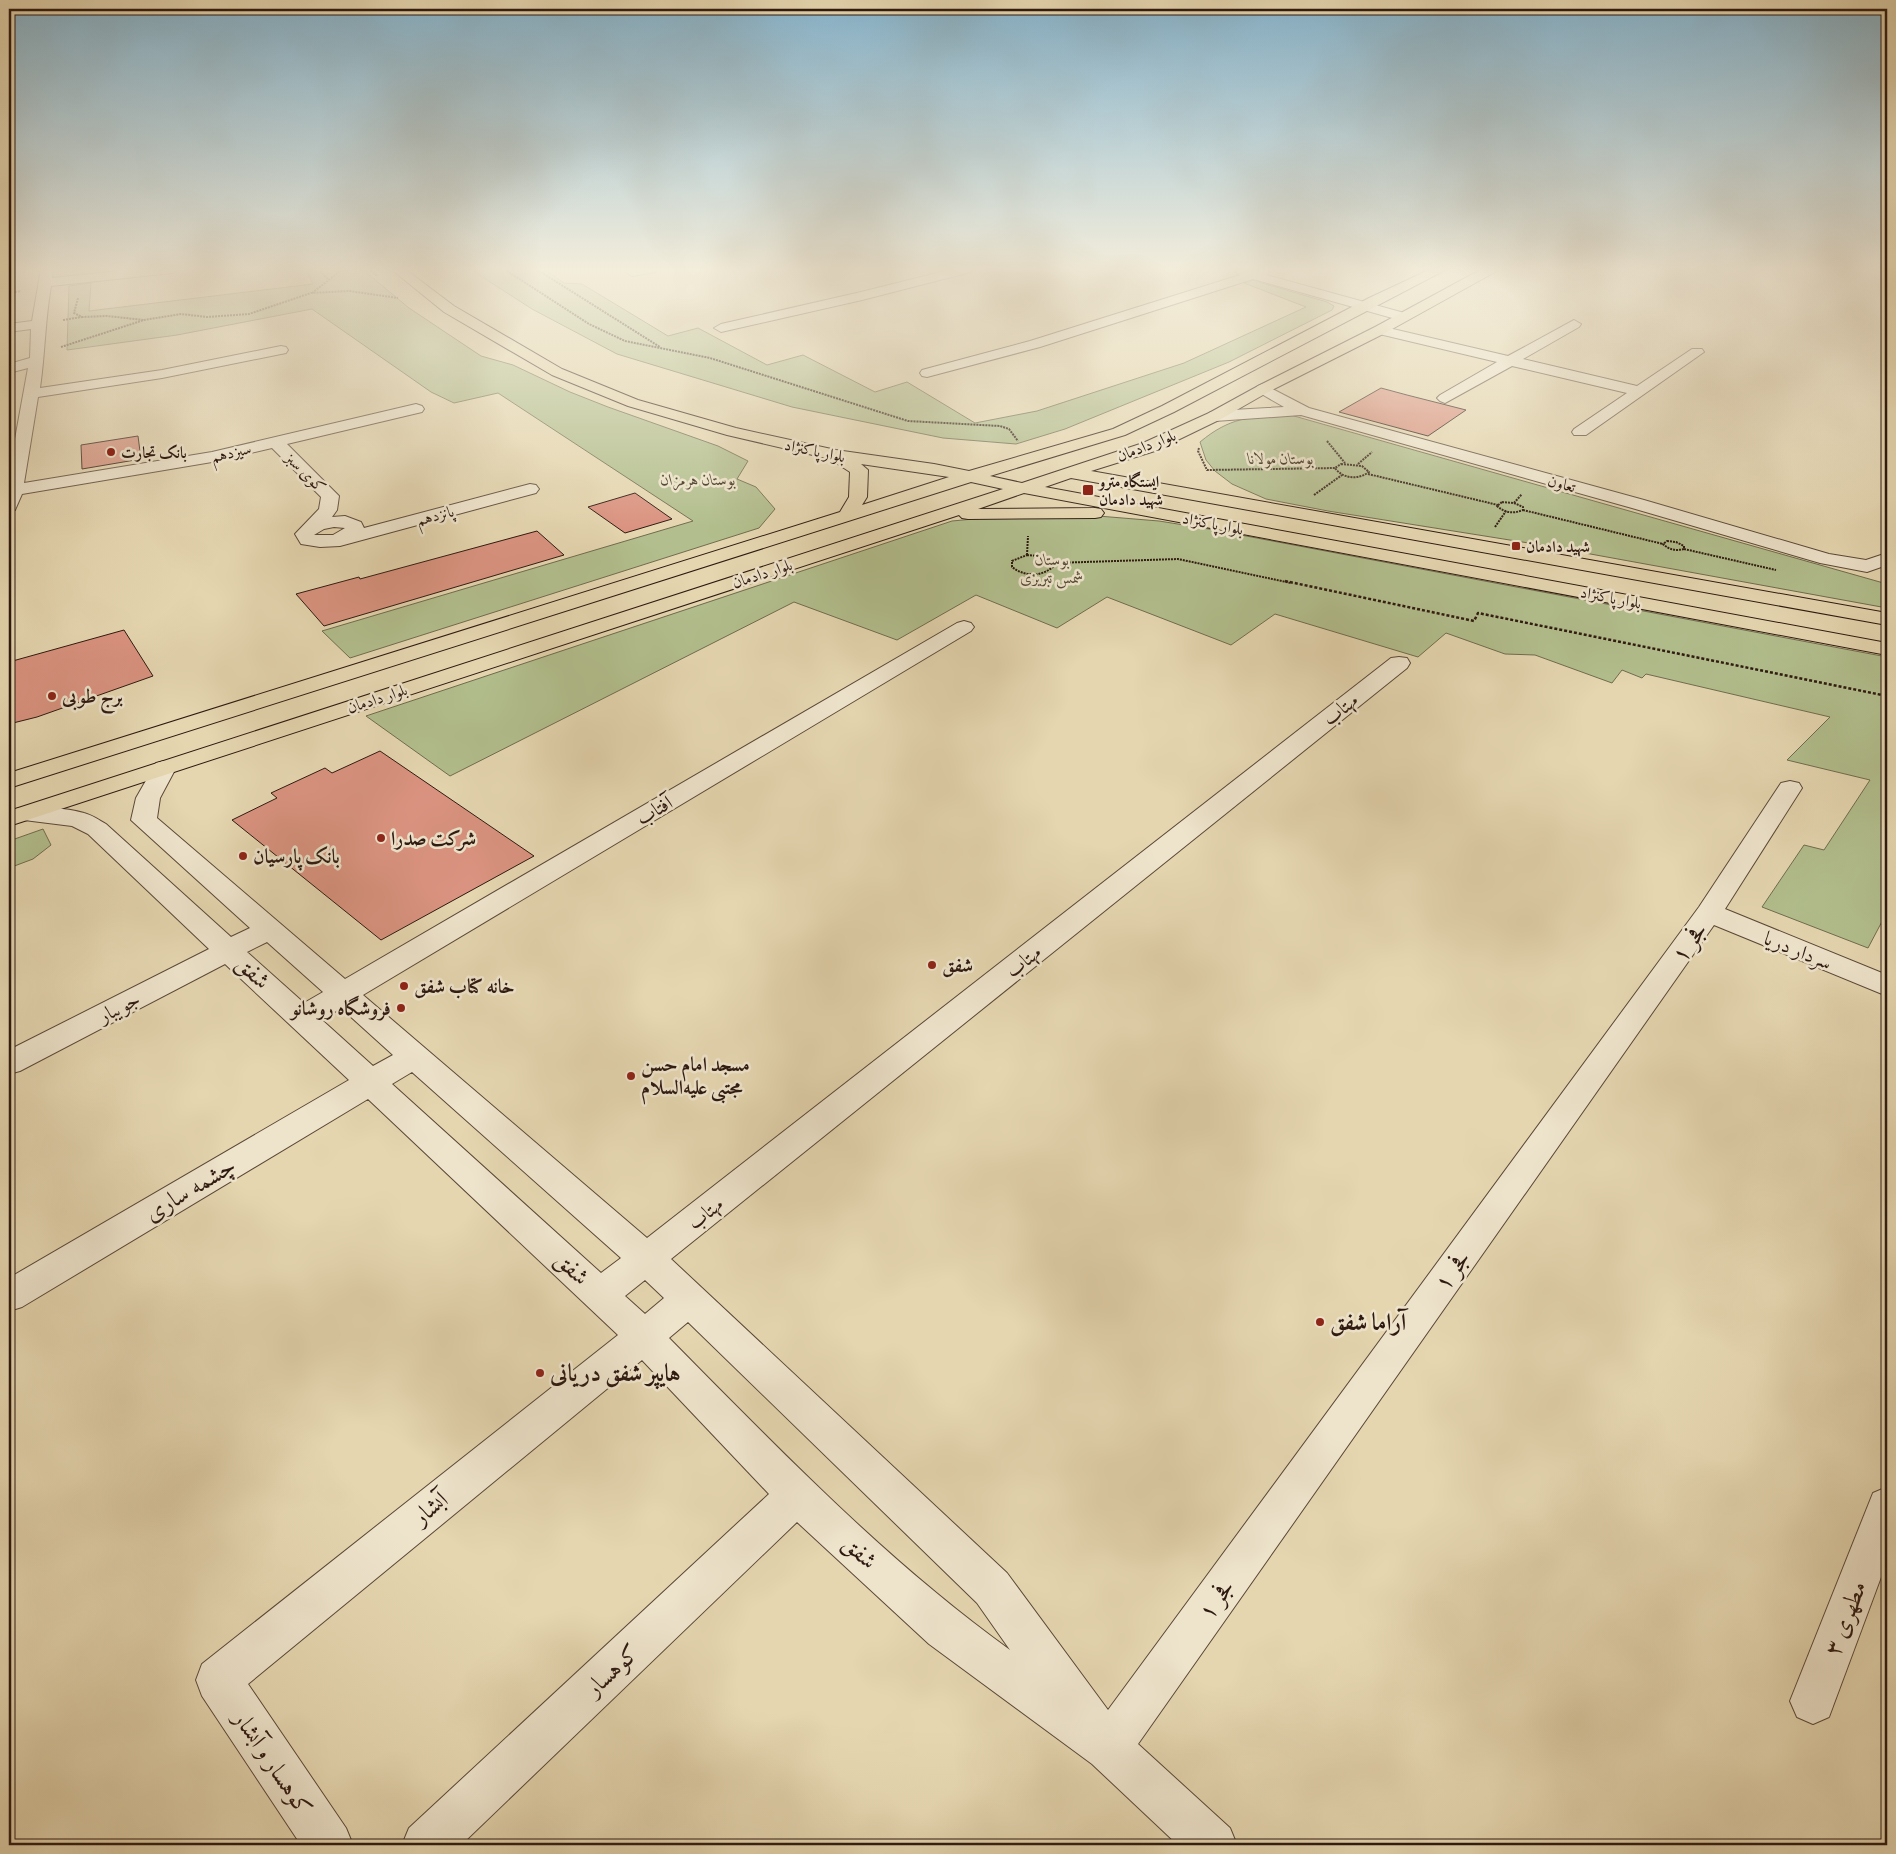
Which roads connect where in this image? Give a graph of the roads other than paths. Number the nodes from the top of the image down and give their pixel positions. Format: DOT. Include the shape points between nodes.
graph roads {
  1 [pos="254,356"];
  2 [pos="529,356"];
  3 [pos="992,356"];
  4 [pos="1271,356"];
  5 [pos="1330,356"];
  6 [pos="1484,356"];
  7 [pos="1521,356"];
  8 [pos="1692,356"];
  9 [pos="37,358"];
  10 [pos="1510,362"];
  11 [pos="9,369"];
  12 [pos="927,373"];
  13 [pos="1262,390"];
  14 [pos="1638,391"];
  15 [pos="31,394"];
  16 [pos="1445,398"];
  17 [pos="416,409"];
  18 [pos="1303,411"];
  19 [pos="1215,416"];
  20 [pos="1580,432"];
  21 [pos="276,442"];
  22 [pos="1149,446"];
  23 [pos="1021,454"];
  24 [pos="836,456"];
  25 [pos="14,460"];
  26 [pos="1070,473"];
  27 [pos="972,477"];
  28 [pos="1024,488"];
  29 [pos="1151,488"];
  30 [pos="530,489"];
  31 [pos="1182,494"];
  32 [pos="11,498"];
  33 [pos="1157,513"];
  34 [pos="847,516"];
  35 [pos="312,527"];
  36 [pos="891,530"];
  37 [pos="1887,559"];
  38 [pos="1887,619"];
  39 [pos="964,627"];
  40 [pos="1887,649"];
  41 [pos="1398,663"];
  42 [pos="164,768"];
  43 [pos="9,781"];
  44 [pos="1790,788"];
  45 [pos="17,816"];
  46 [pos="1709,913"];
  47 [pos="270,929"];
  48 [pos="229,950"];
  49 [pos="1887,986"];
  50 [pos="344,994"];
  51 [pos="302,1018"];
  52 [pos="415,1056"];
  53 [pos="9,1063"];
  54 [pos="372,1082"];
  55 [pos="647,1259"];
  56 [pos="600,1295"];
  57 [pos="9,1296"];
  58 [pos="690,1299"];
  59 [pos="643,1336"];
  60 [pos="797,1495"];
  61 [pos="1887,1508"];
  62 [pos="218,1680"];
  63 [pos="1813,1701"];
  64 [pos="1108,1748"];
  65 [pos="328,1845"];
  66 [pos="426,1845"];
  67 [pos="1213,1845"];
  1 -- 15 [label="street" via="162,374"];
  2 -- 24 [label="main road, بلوار پاکنژاد" via="558,372 678,417"];
  3 -- 12 [label="street"];
  4 -- 23 [label="main road, بلوار دادمان" via="1119,432"];
  5 -- 13 [label="main road, بلوار دادمان"];
  6 -- 10 [label="street"];
  7 -- 10 [label="street"];
  8 -- 14 [label="street"];
  9 -- 11 [label="street"];
  9 -- 15 [label="street"];
  10 -- 14 [label="street"];
  10 -- 16 [label="street"];
  13 -- 18 [label="street, تعاون"];
  13 -- 19 [label="main road, بلوار دادمان"];
  14 -- 20 [label="street"];
  15 -- 25 [label="street"];
  17 -- 21 [label="street, سیزدهم"];
  18 -- 19 [label="street"];
  18 -- 37 [label="street, تعاون" via="1827,560 1867,566"];
  19 -- 22 [label="main road, بلوار دادمان"];
  21 -- 32 [label="street, سیزدهم"];
  21 -- 35 [label="street, کوی سبز" via="330,496 328,510"];
  22 -- 26 [label="main road, بلوار دادمان"];
  22 -- 29 [label="main road" via="1135,460 1131,470 1133,477"];
  23 -- 26 [label="main road, بلوار پاکنژاد"];
  23 -- 27 [label="main road, بلوار دادمان"];
  24 -- 27 [label="main road, بلوار پاکنژاد"];
  24 -- 34 [label="main road" via="858,470 858,497"];
  25 -- 32 [label="street"];
  26 -- 28 [label="main road, بلوار دادمان"];
  26 -- 29 [label="main road, بلوار پاکنژاد"];
  27 -- 28 [label="main road, بلوار پاکنژاد"];
  27 -- 34 [label="main road, بلوار دادمان"];
  28 -- 33 [label="main road, بلوار پاکنژاد"];
  28 -- 36 [label="main road, بلوار دادمان"];
  29 -- 31 [label="main road, بلوار پاکنژاد"];
  30 -- 35 [label="street, پانزدهم" via="340,540 322,543 308,540 304,534"];
  31 -- 33 [label="main road" via="1155,501 1153,506"];
  31 -- 38 [label="main road, بلوار پاکنژاد"];
  33 -- 36 [label="main road" via="964,514"];
  33 -- 40 [label="main road, بلوار پاکنژاد"];
  34 -- 43 [label="main road, بلوار دادمان"];
  36 -- 42 [label="main road, بلوار دادمان"];
  39 -- 50 [label="street, آفتاب"];
  41 -- 55 [label="street, مهتاب"];
  42 -- 45 [label="main road, بلوار دادمان"];
  42 -- 47 [label="street, شفق" via="148,798 144,820"];
  44 -- 46 [label="street, فجر ۱"];
  45 -- 48 [label="street, شفق" via="78,819 97,829"];
  46 -- 49 [label="street, سردار دریا"];
  46 -- 64 [label="street, فجر ۱"];
  47 -- 48 [label="street, جویبار"];
  47 -- 50 [label="street, شفق"];
  48 -- 51 [label="street, شفق"];
  48 -- 53 [label="street, جویبار"];
  50 -- 51 [label="street, آفتاب"];
  50 -- 52 [label="street, شفق"];
  51 -- 54 [label="street, شفق"];
  52 -- 54 [label="street, چشمه ساری"];
  52 -- 55 [label="street, شفق"];
  54 -- 56 [label="street, شفق"];
  54 -- 57 [label="street, چشمه ساری"];
  55 -- 56 [label="street, مهتاب"];
  55 -- 58 [label="street, شفق"];
  56 -- 59 [label="street, شفق"];
  58 -- 59 [label="street, آبشار"];
  58 -- 64 [label="street, شفق" via="992,1588"];
  59 -- 60 [label="street, شفق"];
  59 -- 62 [label="street, آبشار"];
  60 -- 64 [label="street, شفق" via="944,1629"];
  60 -- 66 [label="street, کوهسار"];
  61 -- 63 [label="street, مطهری ۳"];
  62 -- 65 [label="street, کوهسار و آبشار"];
  64 -- 67 [label="street, شفق"];
}
